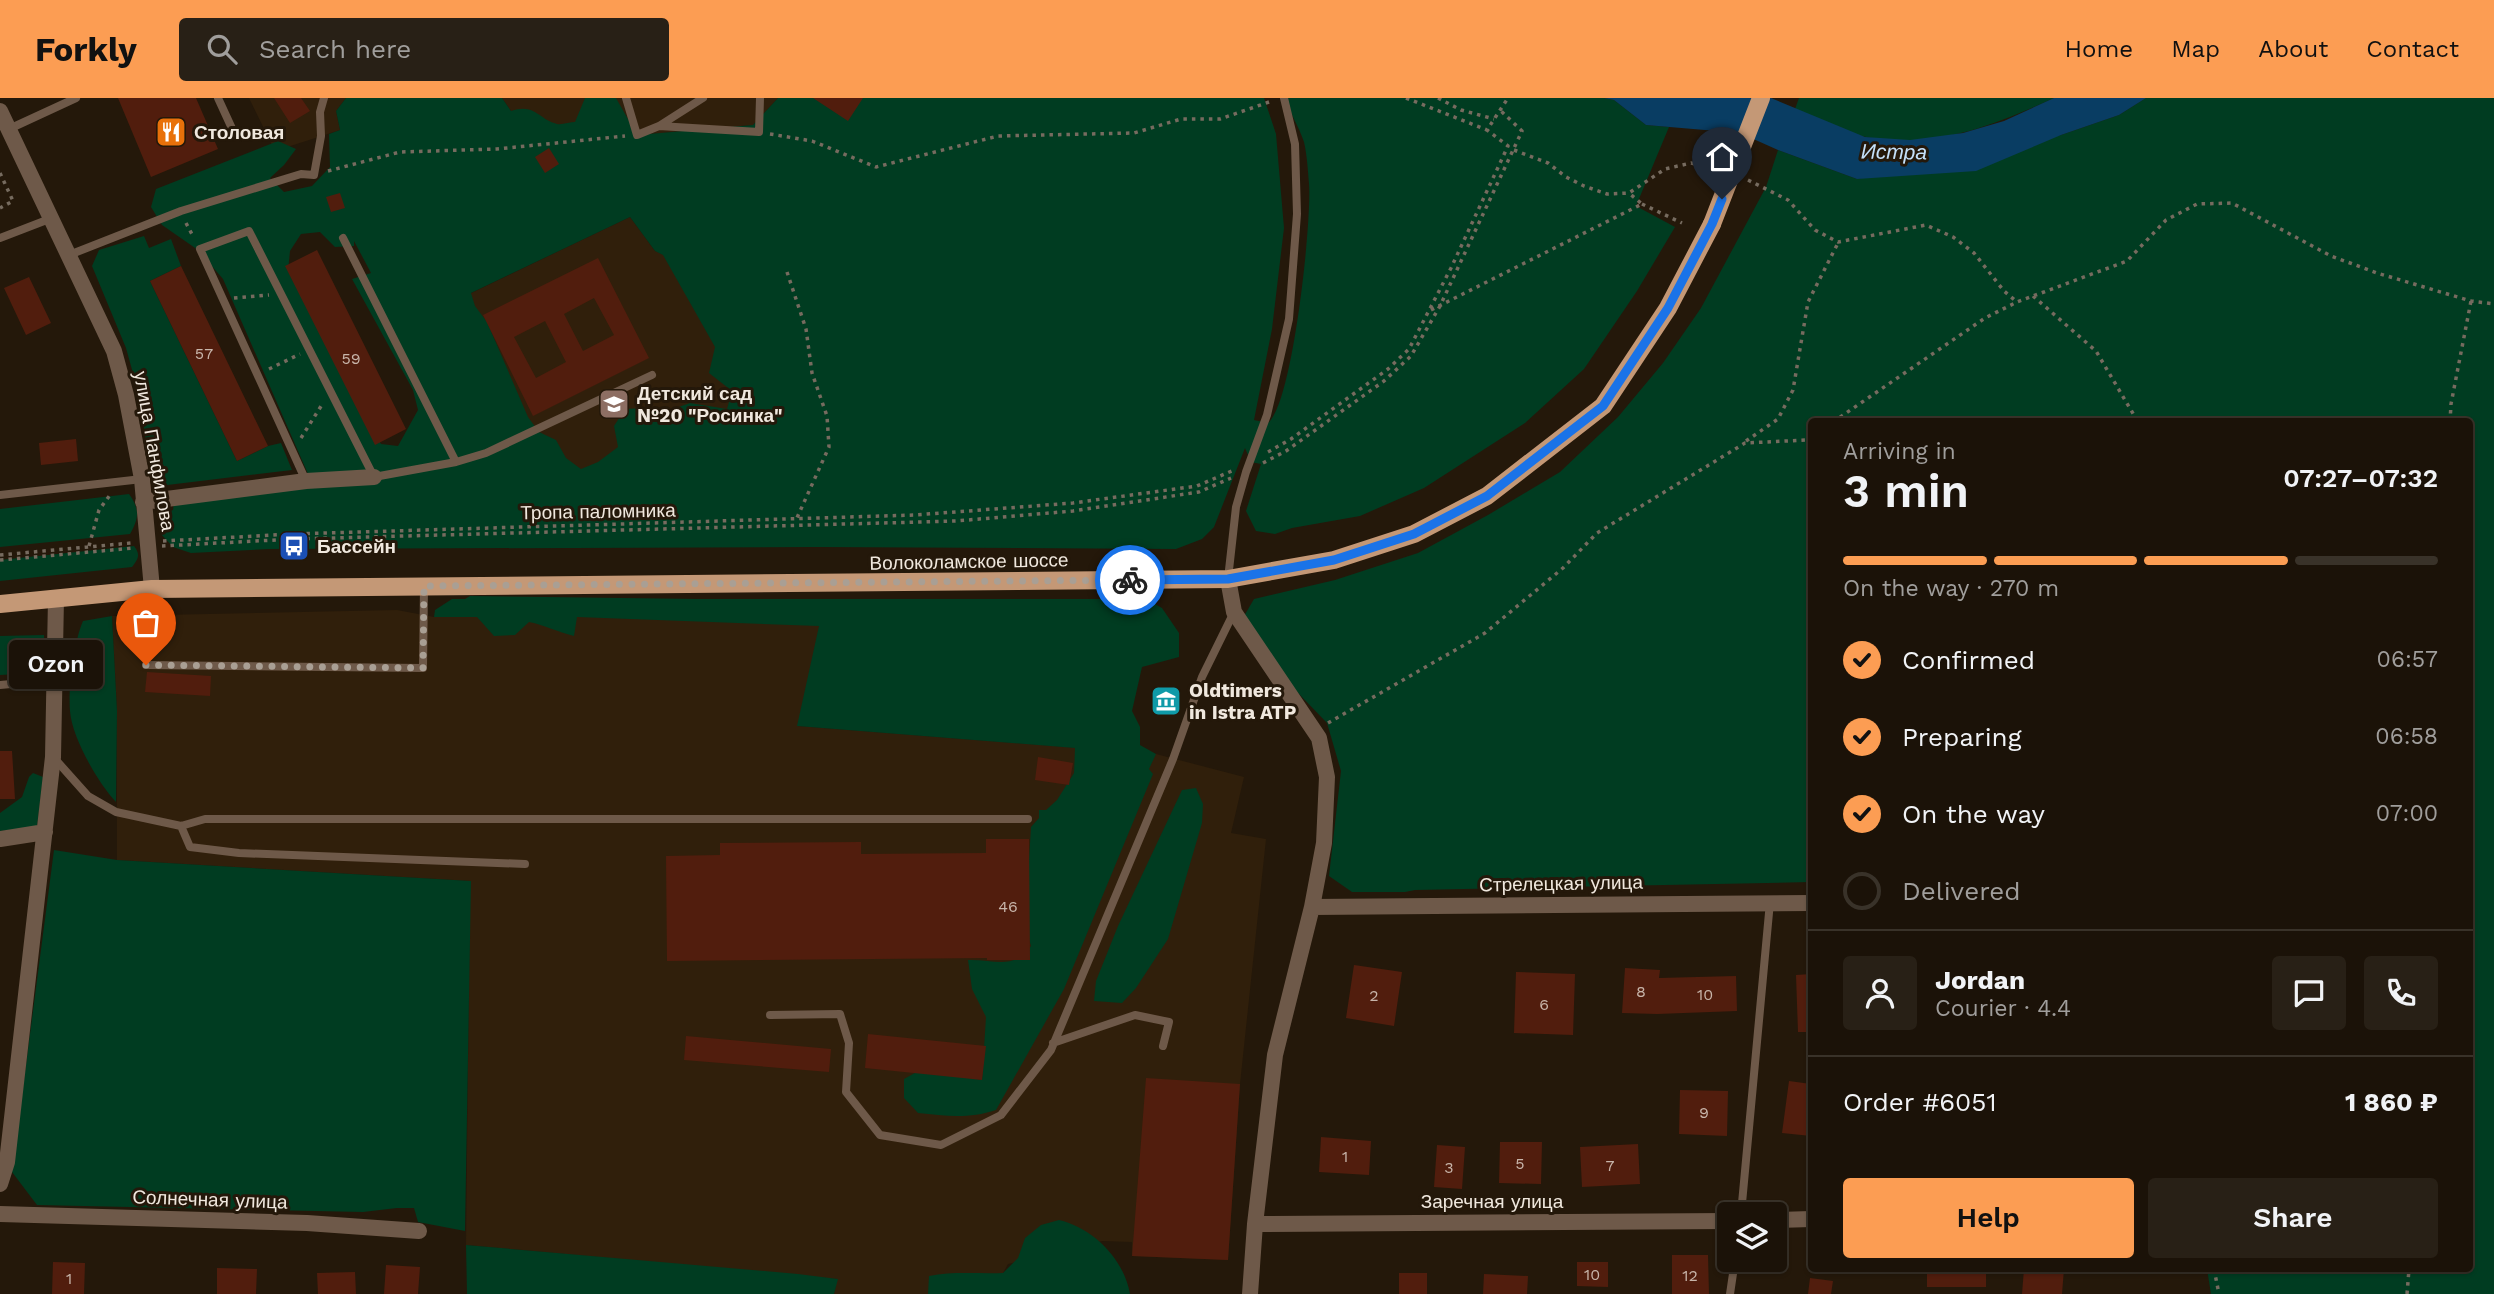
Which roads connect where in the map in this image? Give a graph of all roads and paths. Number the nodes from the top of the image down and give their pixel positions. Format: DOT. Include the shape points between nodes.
graph roads {
  1 [pos="76,98"];
  2 [pos="218,98"];
  3 [pos="626,98"];
  4 [pos="703,98"];
  5 [pos="760,98"];
  6 [pos="1282,98"];
  7 [pos="1406,98"];
  8 [pos="1438,98"];
  9 [pos="1508,98"];
  10 [pos="1761,98"];
  11 [pos="322,99"];
  12 [pos="1500,110"];
  13 [pos="0,111"];
  14 [pos="659,126"];
  15 [pos="9,128"];
  16 [pos="1486,130"];
  17 [pos="759,132"];
  18 [pos="235,135"];
  19 [pos="637,135"];
  20 [pos="1508,146"];
  21 [pos="1514,150"];
  22 [pos="1724,170"];
  23 [pos="0,173"];
  24 [pos="314,175"];
  25 [pos="1745,178"];
  26 [pos="1629,193"];
  27 [pos="1642,204"];
  28 [pos="0,208"];
  29 [pos="181,211"];
  30 [pos="52,218"];
  31 [pos="1682,223"];
  32 [pos="0,238"];
  33 [pos="343,238"];
  34 [pos="1838,243"];
  35 [pos="200,249"];
  36 [pos="69,255"];
  37 [pos="787,272"];
  38 [pos="281,294"];
  39 [pos="2033,296"];
  40 [pos="222,298"];
  41 [pos="2471,301"];
  42 [pos="2017,302"];
  43 [pos="2494,304"];
  44 [pos="1440,306"];
  45 [pos="1429,311"];
  46 [pos="309,349"];
  47 [pos="257,374"];
  48 [pos="652,375"];
  49 [pos="331,391"];
  50 [pos="1839,418"];
  51 [pos="2136,418"];
  52 [pos="2450,418"];
  53 [pos="1808,438"];
  54 [pos="1745,443"];
  55 [pos="292,451"];
  56 [pos="456,462"];
  57 [pos="1246,472"];
  58 [pos="374,477"];
  59 [pos="142,479"];
  60 [pos="118,481"];
  61 [pos="306,481"];
  62 [pos="0,495"];
  63 [pos="143,502"];
  64 [pos="915,515"];
  65 [pos="796,520"];
  66 [pos="293,539"];
  67 [pos="89,546"];
  68 [pos="294,546"];
  69 [pos="149,547"];
  70 [pos="0,560"];
  71 [pos="1228,579"];
  72 [pos="424,586"];
  73 [pos="152,589"];
  74 [pos="56,598"];
  75 [pos="0,604"];
  76 [pos="1234,612"];
  77 [pos="146,665"];
  78 [pos="55,680"];
  79 [pos="0,685"];
  80 [pos="1319,738"];
  81 [pos="53,757"];
  82 [pos="1028,819"];
  83 [pos="181,826"];
  84 [pos="45,832"];
  85 [pos="0,839"];
  86 [pos="525,863"];
  87 [pos="1770,902"];
  88 [pos="1808,903"];
  89 [pos="1312,907"];
  90 [pos="770,1015"];
  91 [pos="1053,1043"];
  92 [pos="1163,1046"];
  93 [pos="0,1184"];
  94 [pos="1742,1202"];
  95 [pos="0,1213"];
  96 [pos="1808,1219"];
  97 [pos="1787,1220"];
  98 [pos="1717,1221"];
  99 [pos="1255,1224"];
  100 [pos="419,1231"];
  101 [pos="1733,1272"];
  102 [pos="2214,1272"];
  103 [pos="2410,1272"];
  104 [pos="1250,1294"];
  105 [pos="1730,1294"];
  106 [pos="2218,1294"];
  107 [pos="2407,1294"];
  1 -- 15 [label="lane"];
  2 -- 18 [label="lane"];
  3 -- 19 [label="lane"];
  4 -- 14 [label="lane"];
  5 -- 17 [label="lane"];
  6 -- 17 [label="path" via="1220,119 1181,119 1134,134 998,136 876,167 812,141"];
  6 -- 57 [label="lane" via="1295,144 1297,214 1289,319 1267,415"];
  7 -- 16 [label="path"];
  8 -- 12 [label="path" via="1494,119"];
  9 -- 12 [label="path"];
  10 -- 71 [label="main road, Волоколамское шоссе, bridge" via="1712,224 1668,308 1603,406 1487,496 1414,534 1334,560"];
  11 -- 24 [label="lane"];
  12 -- 21 [label="path" via="1522,131"];
  13 -- 15 [label="street, улица Панфилова"];
  14 -- 17 [label="lane"];
  14 -- 19 [label="lane"];
  15 -- 30 [label="street, улица Панфилова"];
  19 -- 24 [label="path" via="497,149 400,152"];
  20 -- 21 [label="path"];
  21 -- 26 [label="path" via="1548,163 1584,186 1607,194"];
  21 -- 44 [label="path"];
  22 -- 26 [label="path" via="1691,163 1665,169"];
  23 -- 28 [label="path" via="13,201"];
  24 -- 29 [label="lane" via="301,174"];
  25 -- 34 [label="path" via="1788,201 1815,230"];
  26 -- 27 [label="path"];
  27 -- 31 [label="path"];
  27 -- 44 [label="path"];
  29 -- 35 [label="path"];
  29 -- 36 [label="lane"];
  30 -- 32 [label="lane"];
  30 -- 36 [label="street, улица Панфилова"];
  33 -- 56 [label="lane"];
  34 -- 42 [label="path" via="1926,225 1974,253"];
  34 -- 54 [label="path" via="1808,302 1793,390 1778,419"];
  35 -- 38 [label="lane" via="249,231"];
  35 -- 40 [label="lane"];
  36 -- 59 [label="street, улица Панфилова" via="114,351"];
  37 -- 65 [label="path" via="827,416 829,447"];
  38 -- 40 [label="path"];
  38 -- 46 [label="lane"];
  39 -- 41 [label="path" via="2127,261 2166,220 2197,204 2232,204 2331,256"];
  39 -- 42 [label="path"];
  39 -- 51 [label="path" via="2096,351"];
  40 -- 47 [label="lane"];
  41 -- 43 [label="path"];
  41 -- 52 [label="path"];
  42 -- 50 [label="path" via="1985,318"];
  44 -- 45 [label="path"];
  44 -- 57 [label="path" via="1411,356 1384,381 1286,451"];
  46 -- 47 [label="path"];
  46 -- 49 [label="lane"];
  47 -- 55 [label="lane"];
  48 -- 56 [label="lane" via="486,453"];
  49 -- 55 [label="path"];
  49 -- 58 [label="lane"];
  53 -- 54 [label="path"];
  54 -- 80 [label="path" via="1597,533 1485,633 1327,723"];
  55 -- 61 [label="lane"];
  56 -- 58 [label="lane"];
  57 -- 66 [label="path" via="1199,492 1073,511 956,521"];
  57 -- 71 [label="lane"];
  58 -- 61 [label="street"];
  59 -- 60 [label="lane"];
  59 -- 63 [label="street, улица Панфилова"];
  60 -- 62 [label="lane"];
  60 -- 67 [label="path" via="100,510"];
  61 -- 63 [label="street"];
  63 -- 69 [label="street, улица Панфилова"];
  64 -- 65 [label="path, Тропа паломника"];
  65 -- 66 [label="path, Тропа паломника" via="365,531 293,534"];
  66 -- 68 [label="path"];
  66 -- 69 [label="path"];
  69 -- 70 [label="path"];
  69 -- 73 [label="street, улица Панфилова"];
  71 -- 72 [label="main road, Волоколамское шоссе"];
  71 -- 76 [label="street"];
  72 -- 73 [label="main road, Волоколамское шоссе"];
  72 -- 77 [label="lane" via="423,668"];
  73 -- 74 [label="main road"];
  74 -- 75 [label="main road"];
  74 -- 78 [label="street"];
  76 -- 80 [label="street"];
  76 -- 91 [label="lane" via="1202,677 1173,759"];
  78 -- 79 [label="lane"];
  78 -- 81 [label="street"];
  80 -- 89 [label="street" via="1327,777 1324,842"];
  81 -- 83 [label="lane" via="88,796 116,812"];
  81 -- 84 [label="street"];
  82 -- 83 [label="lane" via="205,819"];
  83 -- 86 [label="lane" via="190,847 239,853"];
  84 -- 85 [label="street"];
  84 -- 93 [label="street" via="7,1162"];
  87 -- 88 [label="street, Стрелецкая улица"];
  87 -- 89 [label="street, Стрелецкая улица"];
  87 -- 94 [label="lane"];
  89 -- 99 [label="street" via="1275,1055"];
  90 -- 91 [label="lane" via="839,1014 849,1043 846,1092 880,1135 941,1145 1000,1115"];
  91 -- 92 [label="lane" via="1135,1015 1169,1022"];
  95 -- 100 [label="street, Солнечная улица"];
  96 -- 97 [label="street"];
  98 -- 99 [label="street, Заречная улица"];
  99 -- 104 [label="street"];
  101 -- 105 [label="lane"];
  102 -- 106 [label="path"];
  103 -- 107 [label="path"];
}
